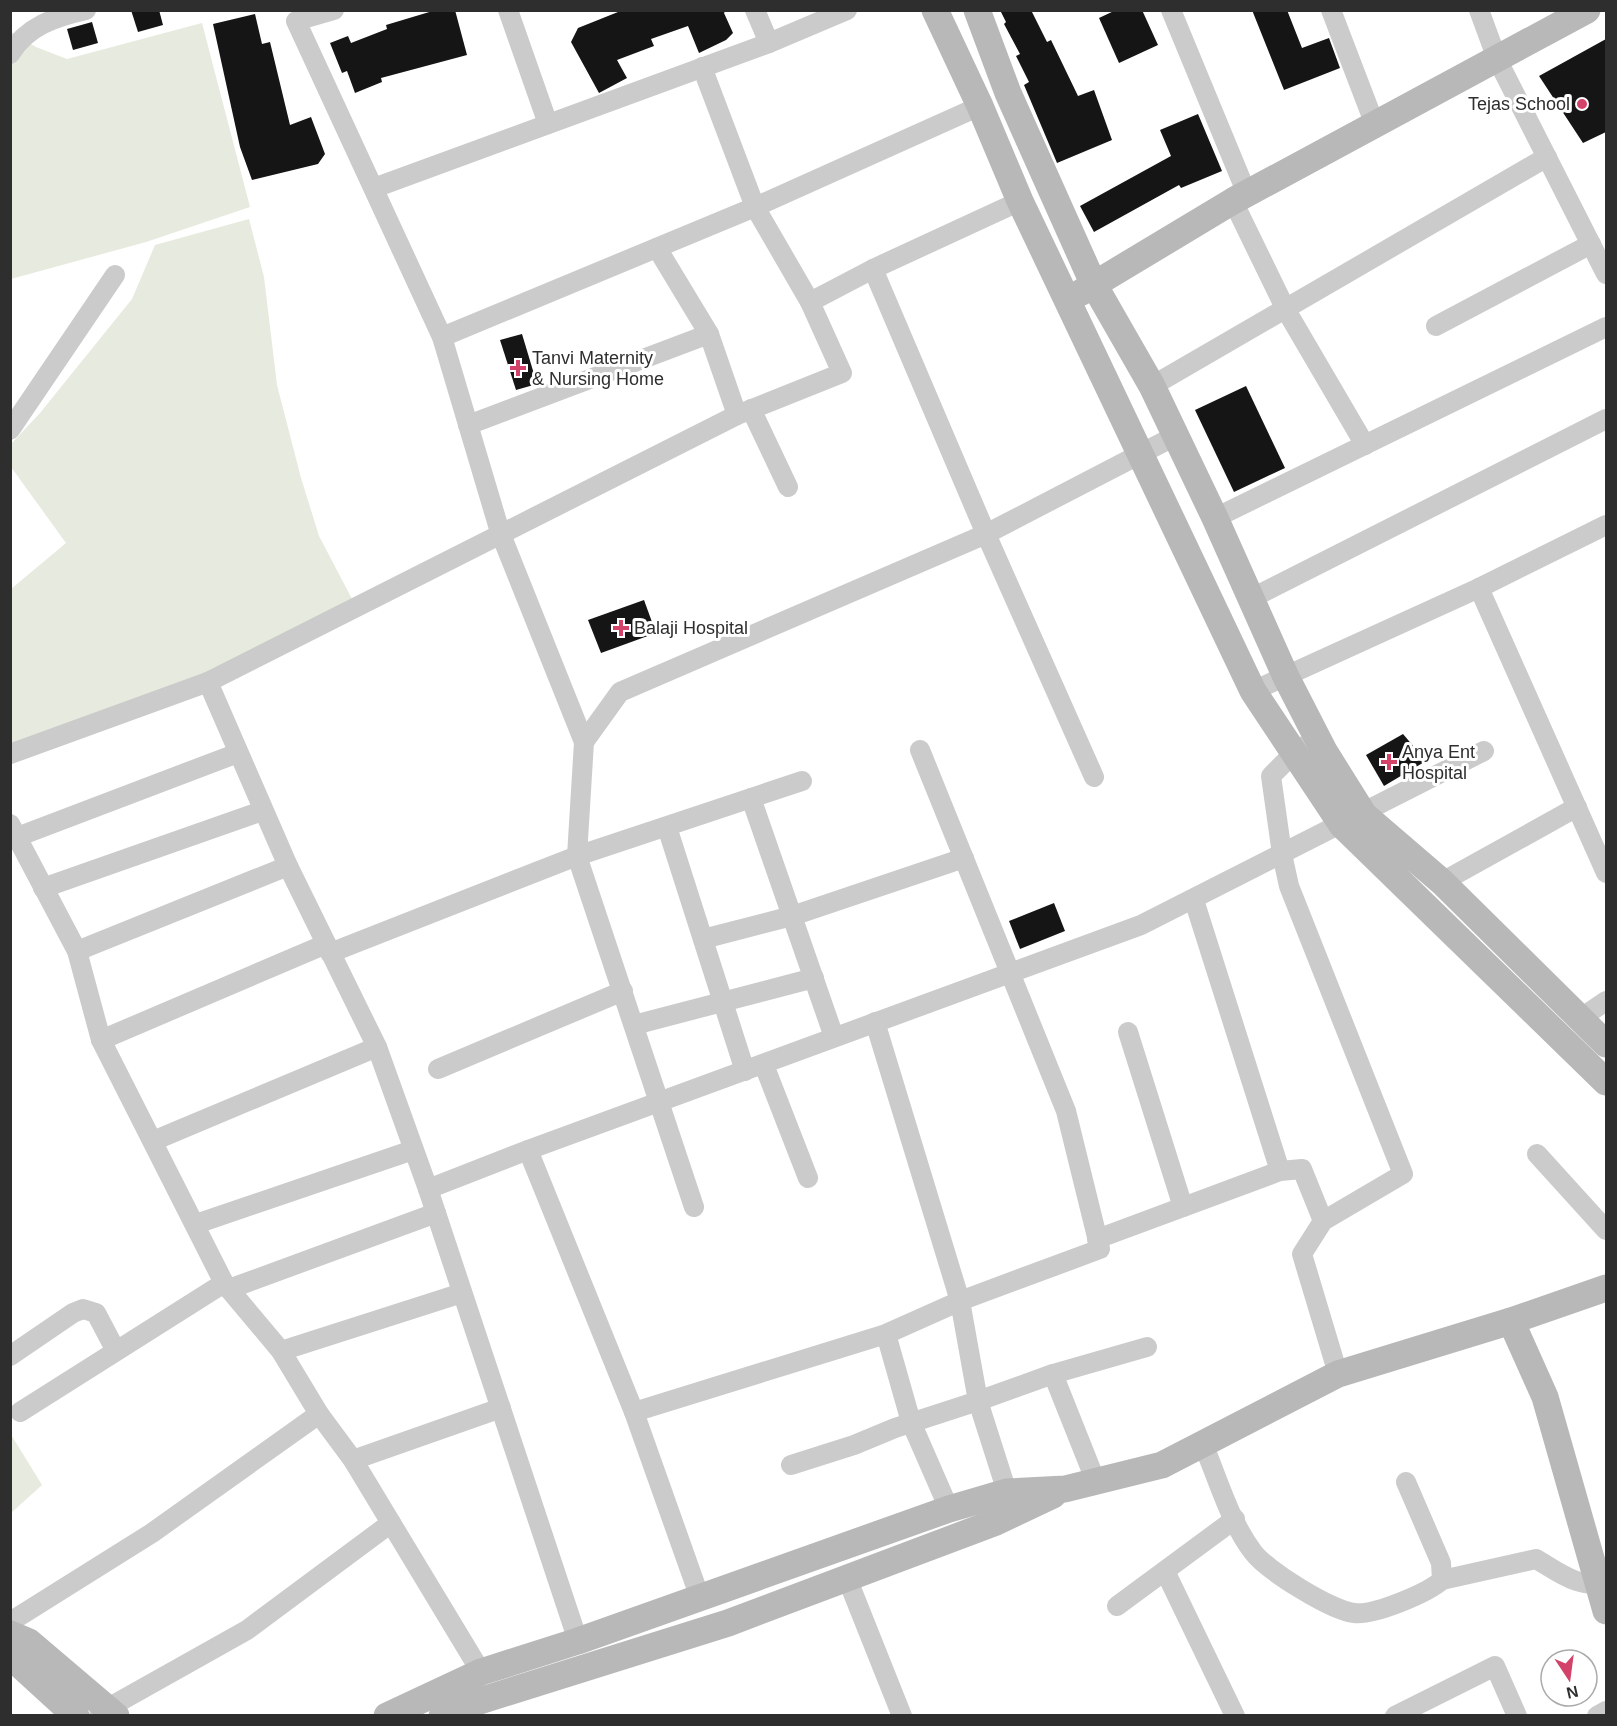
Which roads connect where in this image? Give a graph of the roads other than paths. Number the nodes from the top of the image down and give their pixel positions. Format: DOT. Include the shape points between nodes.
graph roads {
  1 [pos="86,10"];
  2 [pos="334,10"];
  3 [pos="508,10"];
  4 [pos="755,10"];
  5 [pos="847,10"];
  6 [pos="935,10"];
  7 [pos="977,10"];
  8 [pos="1171,10"];
  9 [pos="1331,10"];
  10 [pos="1479,10"];
  11 [pos="1587,10"];
  12 [pos="769,43"];
  13 [pos="10,54"];
  14 [pos="1497,59"];
  15 [pos="702,67"];
  16 [pos="980,106"];
  17 [pos="548,124"];
  18 [pos="1375,124"];
  19 [pos="1547,157"];
  20 [pos="374,188"];
  21 [pos="1240,198"];
  22 [pos="1020,201"];
  23 [pos="755,207"];
  24 [pos="1591,244"];
  25 [pos="657,248"];
  26 [pos="873,269"];
  27 [pos="1606,274"];
  28 [pos="115,275"];
  29 [pos="1094,283"];
  30 [pos="810,302"];
  31 [pos="1067,302"];
  32 [pos="1286,310"];
  33 [pos="1436,326"];
  34 [pos="1606,327"];
  35 [pos="709,334"];
  36 [pos="442,337"];
  37 [pos="1152,386"];
  38 [pos="744,412"];
  39 [pos="1606,419"];
  40 [pos="468,425"];
  41 [pos="10,430"];
  42 [pos="1176,436"];
  43 [pos="1365,444"];
  44 [pos="1141,453"];
  45 [pos="788,488"];
  46 [pos="1215,518"];
  47 [pos="1606,525"];
  48 [pos="500,532"];
  49 [pos="986,534"];
  50 [pos="1479,588"];
  51 [pos="1250,599"];
  52 [pos="1286,677"];
  53 [pos="208,682"];
  54 [pos="1253,690"];
  55 [pos="1317,738"];
  56 [pos="584,742"];
  57 [pos="920,750"];
  58 [pos="1484,751"];
  59 [pos="238,753"];
  60 [pos="1294,753"];
  61 [pos="10,754"];
  62 [pos="1094,777"];
  63 [pos="802,781"];
  64 [pos="751,798"];
  65 [pos="1577,807"];
  66 [pos="262,811"];
  67 [pos="1353,820"];
  68 [pos="667,827"];
  69 [pos="14,831"];
  70 [pos="1282,854"];
  71 [pos="577,856"];
  72 [pos="964,858"];
  73 [pos="288,866"];
  74 [pos="1606,873"];
  75 [pos="1442,882"];
  76 [pos="43,888"];
  77 [pos="1194,900"];
  78 [pos="792,916"];
  79 [pos="703,939"];
  80 [pos="328,949"];
  81 [pos="77,951"];
  82 [pos="1010,973"];
  83 [pos="814,978"];
  84 [pos="623,991"];
  85 [pos="1606,1001"];
  86 [pos="724,1003"];
  87 [pos="1581,1018"];
  88 [pos="875,1022"];
  89 [pos="634,1025"];
  90 [pos="1128,1032"];
  91 [pos="834,1037"];
  92 [pos="101,1040"];
  93 [pos="1606,1044"];
  94 [pos="377,1047"];
  95 [pos="754,1068"];
  96 [pos="438,1069"];
  97 [pos="1606,1082"];
  98 [pos="657,1103"];
  99 [pos="153,1141"];
  100 [pos="413,1150"];
  101 [pos="528,1150"];
  102 [pos="1537,1154"];
  103 [pos="1280,1171"];
  104 [pos="808,1178"];
  105 [pos="428,1189"];
  106 [pos="694,1207"];
  107 [pos="1183,1207"];
  108 [pos="436,1213"];
  109 [pos="1323,1221"];
  110 [pos="196,1224"];
  111 [pos="1606,1230"];
  112 [pos="1096,1239"];
  113 [pos="226,1286"];
  114 [pos="1606,1288"];
  115 [pos="462,1293"];
  116 [pos="960,1301"];
  117 [pos="1511,1321"];
  118 [pos="886,1334"];
  119 [pos="1147,1347"];
  120 [pos="116,1351"];
  121 [pos="281,1351"];
  122 [pos="10,1356"];
  123 [pos="1053,1374"];
  124 [pos="1338,1374"];
  125 [pos="978,1401"];
  126 [pos="501,1408"];
  127 [pos="20,1412"];
  128 [pos="634,1412"];
  129 [pos="319,1414"];
  130 [pos="911,1422"];
  131 [pos="1203,1444"];
  132 [pos="353,1460"];
  133 [pos="791,1465"];
  134 [pos="1096,1482"];
  135 [pos="1406,1482"];
  136 [pos="1065,1489"];
  137 [pos="1007,1492"];
  138 [pos="949,1509"];
  139 [pos="1235,1519"];
  140 [pos="391,1523"];
  141 [pos="1165,1571"];
  142 [pos="847,1578"];
  143 [pos="1442,1580"];
  144 [pos="1603,1582"];
  145 [pos="700,1598"];
  146 [pos="1117,1606"];
  147 [pos="1606,1611"];
  148 [pos="10,1622"];
  149 [pos="10,1634"];
  150 [pos="578,1641"];
  151 [pos="10,1661"];
  152 [pos="481,1672"];
  153 [pos="1606,1711"];
  154 [pos="108,1713"];
  155 [pos="76,1716"];
  156 [pos="387,1716"];
  157 [pos="442,1716"];
  158 [pos="902,1716"];
  159 [pos="1235,1716"];
  160 [pos="1395,1716"];
  161 [pos="1517,1716"];
  162 [pos="1597,1716"];
  1 -- 13 [label="street" via="43,23 16,44"];
  2 -- 20 [label="street" via="296,21"];
  3 -- 17 [label="street"];
  4 -- 12 [label="street"];
  5 -- 12 [label="street"];
  6 -- 16 [label="street"];
  7 -- 29 [label="street" via="1008,93"];
  8 -- 21 [label="street"];
  9 -- 18 [label="street"];
  10 -- 14 [label="street"];
  11 -- 14 [label="street"];
  12 -- 15 [label="street"];
  14 -- 18 [label="street"];
  14 -- 19 [label="street"];
  15 -- 17 [label="street"];
  15 -- 23 [label="street"];
  16 -- 22 [label="street"];
  16 -- 23 [label="street"];
  17 -- 20 [label="street"];
  18 -- 21 [label="street"];
  19 -- 24 [label="street"];
  19 -- 32 [label="street"];
  20 -- 36 [label="street"];
  21 -- 29 [label="street"];
  21 -- 32 [label="street"];
  22 -- 26 [label="street"];
  22 -- 31 [label="street"];
  23 -- 25 [label="street"];
  23 -- 30 [label="street"];
  24 -- 27 [label="street"];
  24 -- 33 [label="street"];
  25 -- 35 [label="street"];
  25 -- 36 [label="street"];
  26 -- 30 [label="street"];
  26 -- 49 [label="street"];
  28 -- 41 [label="street"];
  29 -- 31 [label="street"];
  29 -- 37 [label="street"];
  30 -- 38 [label="street" via="842,373"];
  31 -- 44 [label="street"];
  32 -- 37 [label="street"];
  32 -- 43 [label="street"];
  34 -- 43 [label="street"];
  35 -- 38 [label="street"];
  35 -- 40 [label="street"];
  36 -- 40 [label="street"];
  37 -- 42 [label="street"];
  38 -- 45 [label="street"];
  38 -- 48 [label="street"];
  39 -- 51 [label="street"];
  40 -- 48 [label="street"];
  42 -- 44 [label="street"];
  42 -- 46 [label="street"];
  43 -- 46 [label="street"];
  44 -- 49 [label="street"];
  44 -- 54 [label="street"];
  46 -- 51 [label="street"];
  47 -- 50 [label="street"];
  48 -- 53 [label="street"];
  48 -- 56 [label="street"];
  49 -- 56 [label="street" via="620,692"];
  49 -- 62 [label="street"];
  50 -- 52 [label="street"];
  50 -- 65 [label="street"];
  51 -- 52 [label="street"];
  52 -- 54 [label="street"];
  52 -- 55 [label="street"];
  53 -- 59 [label="street"];
  53 -- 61 [label="street"];
  54 -- 60 [label="street"];
  55 -- 60 [label="street"];
  55 -- 67 [label="street"];
  56 -- 71 [label="street"];
  57 -- 72 [label="street"];
  58 -- 67 [label="street"];
  59 -- 66 [label="street"];
  59 -- 69 [label="street"];
  60 -- 67 [label="street"];
  60 -- 70 [label="street" via="1271,776"];
  63 -- 64 [label="street"];
  64 -- 68 [label="street"];
  64 -- 78 [label="street"];
  65 -- 74 [label="street"];
  65 -- 75 [label="street"];
  66 -- 73 [label="street"];
  66 -- 76 [label="street"];
  67 -- 70 [label="street"];
  67 -- 75 [label="street"];
  67 -- 97 [label="street"];
  68 -- 71 [label="street"];
  68 -- 79 [label="street"];
  69 -- 76 [label="street"];
  70 -- 77 [label="street"];
  70 -- 109 [label="street" via="1289,886 1403,1174"];
  71 -- 80 [label="street"];
  71 -- 84 [label="street"];
  72 -- 78 [label="street"];
  72 -- 82 [label="street"];
  73 -- 80 [label="street"];
  73 -- 81 [label="street"];
  75 -- 87 [label="street"];
  76 -- 81 [label="street"];
  77 -- 82 [label="street" via="1141,925"];
  77 -- 103 [label="street"];
  78 -- 79 [label="street"];
  78 -- 83 [label="street"];
  79 -- 86 [label="street"];
  80 -- 92 [label="street"];
  80 -- 94 [label="street"];
  81 -- 92 [label="street"];
  82 -- 88 [label="street"];
  82 -- 112 [label="street" via="1066,1111"];
  83 -- 86 [label="street"];
  83 -- 91 [label="street"];
  84 -- 89 [label="street"];
  84 -- 96 [label="street"];
  85 -- 87 [label="street"];
  86 -- 89 [label="street"];
  86 -- 95 [label="street"];
  87 -- 93 [label="street"];
  88 -- 91 [label="street"];
  88 -- 116 [label="street"];
  89 -- 98 [label="street"];
  90 -- 107 [label="street"];
  91 -- 95 [label="street"];
  92 -- 99 [label="street"];
  94 -- 99 [label="street"];
  94 -- 100 [label="street"];
  95 -- 98 [label="street"];
  95 -- 104 [label="street"];
  98 -- 101 [label="street"];
  98 -- 106 [label="street"];
  99 -- 110 [label="street"];
  100 -- 105 [label="street"];
  100 -- 110 [label="street"];
  101 -- 105 [label="street"];
  101 -- 128 [label="street"];
  102 -- 111 [label="street"];
  103 -- 107 [label="street"];
  103 -- 109 [label="street" via="1302,1169"];
  105 -- 108 [label="street"];
  107 -- 112 [label="street"];
  108 -- 113 [label="street"];
  108 -- 115 [label="street"];
  109 -- 124 [label="street" via="1302,1254"];
  110 -- 113 [label="street"];
  112 -- 116 [label="street" via="1100,1249"];
  113 -- 120 [label="street"];
  113 -- 121 [label="street"];
  114 -- 117 [label="street"];
  115 -- 121 [label="street"];
  115 -- 126 [label="street"];
  116 -- 118 [label="street"];
  116 -- 125 [label="street"];
  117 -- 124 [label="street"];
  117 -- 144 [label="street" via="1545,1397"];
  118 -- 128 [label="street"];
  118 -- 130 [label="street"];
  119 -- 123 [label="street"];
  120 -- 122 [label="street" via="96,1313 82,1309"];
  120 -- 127 [label="street"];
  121 -- 129 [label="street"];
  123 -- 125 [label="street"];
  123 -- 134 [label="street"];
  124 -- 131 [label="street"];
  125 -- 130 [label="street"];
  125 -- 137 [label="street"];
  126 -- 132 [label="street"];
  126 -- 150 [label="street"];
  128 -- 145 [label="street"];
  129 -- 132 [label="street"];
  129 -- 148 [label="street" via="152,1533"];
  130 -- 133 [label="street"];
  130 -- 138 [label="street"];
  131 -- 134 [label="street" via="1162,1466"];
  131 -- 139 [label="street"];
  132 -- 140 [label="street"];
  134 -- 136 [label="street"];
  135 -- 143 [label="street" via="1441,1563"];
  136 -- 137 [label="street"];
  136 -- 142 [label="street" via="996,1522"];
  137 -- 138 [label="street"];
  138 -- 145 [label="street"];
  139 -- 141 [label="street"];
  139 -- 143 [label="street" via="1254,1554 1269,1568 1345,1612 1369,1612 1433,1588"];
  140 -- 152 [label="street"];
  140 -- 154 [label="street" via="247,1630"];
  141 -- 146 [label="street"];
  141 -- 159 [label="street"];
  142 -- 157 [label="street" via="698,1633"];
  142 -- 158 [label="street"];
  143 -- 144 [label="street" via="1536,1558 1581,1584"];
  144 -- 147 [label="street"];
  145 -- 150 [label="street"];
  149 -- 154 [label="street" via="29,1642"];
  150 -- 152 [label="street"];
  151 -- 155 [label="street"];
  152 -- 156 [label="street"];
  153 -- 162 [label="street"];
  160 -- 161 [label="street" via="1495,1666"];
}
